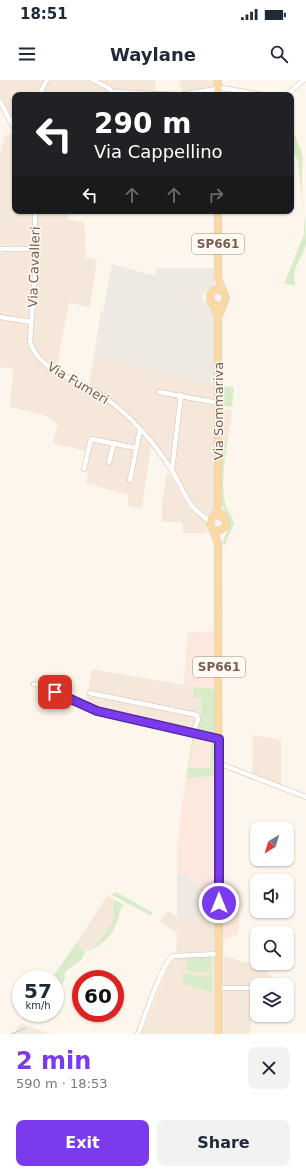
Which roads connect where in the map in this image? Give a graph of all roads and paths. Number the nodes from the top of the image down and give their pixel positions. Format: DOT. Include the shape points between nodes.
graph roads {
  1 [pos="47,80"];
  2 [pos="93,80"];
  3 [pos="218,80"];
  4 [pos="304,80"];
  5 [pos="41,92"];
  6 [pos="113,92"];
  7 [pos="218,92"];
  8 [pos="246,92"];
  9 [pos="290,92"];
  10 [pos="0,101"];
  11 [pos="12,124"];
  12 [pos="35,214"];
  13 [pos="218,214"];
  14 [pos="0,249"];
  15 [pos="35,249"];
  16 [pos="218,278"];
  17 [pos="213,290"];
  18 [pos="223,291"];
  19 [pos="223,303"];
  20 [pos="213,304"];
  21 [pos="0,317"];
  22 [pos="218,318"];
  23 [pos="31,322"];
  24 [pos="159,392"];
  25 [pos="181,395"];
  26 [pos="218,403"];
  27 [pos="140,430"];
  28 [pos="114,443"];
  29 [pos="136,448"];
  30 [pos="109,462"];
  31 [pos="84,469"];
  32 [pos="172,470"];
  33 [pos="130,480"];
  34 [pos="218,505"];
  35 [pos="224,518"];
  36 [pos="211,519"];
  37 [pos="214,530"];
  38 [pos="222,530"];
  39 [pos="218,543"];
  40 [pos="34,684"];
  41 [pos="90,693"];
  42 [pos="193,733"];
  43 [pos="219,739"];
  44 [pos="218,762"];
  45 [pos="306,797"];
  46 [pos="219,954"];
  47 [pos="219,988"];
  48 [pos="250,988"];
  49 [pos="138,1034"];
  50 [pos="220,1034"];
  1 -- 5 [label="street"];
  2 -- 6 [label="street"];
  3 -- 7 [label="main road"];
  4 -- 9 [label="street"];
  7 -- 8 [label="street" via="223,88"];
  10 -- 11 [label="street"];
  12 -- 15 [label="street, Via Cavalleri"];
  13 -- 16 [label="main road, SP661"];
  14 -- 15 [label="street"];
  15 -- 23 [label="street, Via Cavalleri"];
  16 -- 17 [label="main road, SP661"];
  16 -- 18 [label="main road, SP661"];
  17 -- 18 [label="main road"];
  17 -- 20 [label="main road" via="210,297"];
  18 -- 19 [label="main road" via="226,298"];
  19 -- 20 [label="main road"];
  19 -- 22 [label="main road, Via Sommariva"];
  20 -- 22 [label="main road, Via Sommariva"];
  21 -- 23 [label="street"];
  22 -- 26 [label="main road, Via Sommariva"];
  23 -- 27 [label="street, Via Fumeri" via="30,340 38,357 58,372 104,396"];
  24 -- 25 [label="street"];
  25 -- 26 [label="street"];
  25 -- 32 [label="street"];
  26 -- 34 [label="main road, Via Sommariva"];
  27 -- 29 [label="street"];
  27 -- 32 [label="street, Via Fumeri" via="158,449"];
  28 -- 29 [label="street"];
  28 -- 30 [label="street"];
  28 -- 31 [label="street" via="91,439"];
  29 -- 33 [label="street"];
  32 -- 36 [label="street, Via Fumeri" via="192,506"];
  34 -- 35 [label="main road, Via Sommariva"];
  34 -- 36 [label="main road, Via Sommariva"];
  35 -- 36 [label="main road" via="219,515"];
  35 -- 38 [label="main road" via="226,525"];
  36 -- 37 [label="main road"];
  37 -- 38 [label="main road"];
  37 -- 39 [label="main road, SP661"];
  38 -- 39 [label="main road, SP661"];
  39 -- 43 [label="main road, SP661"];
  40 -- 42 [label="street" via="44,686 97,711"];
  41 -- 42 [label="street" via="198,715"];
  42 -- 43 [label="street"];
  43 -- 44 [label="main road, SP661"];
  44 -- 45 [label="street"];
  44 -- 46 [label="main road, SP661"];
  46 -- 47 [label="main road, SP661"];
  46 -- 49 [label="street" via="170,958"];
  47 -- 48 [label="street"];
  47 -- 50 [label="main road, SP661"];
}
